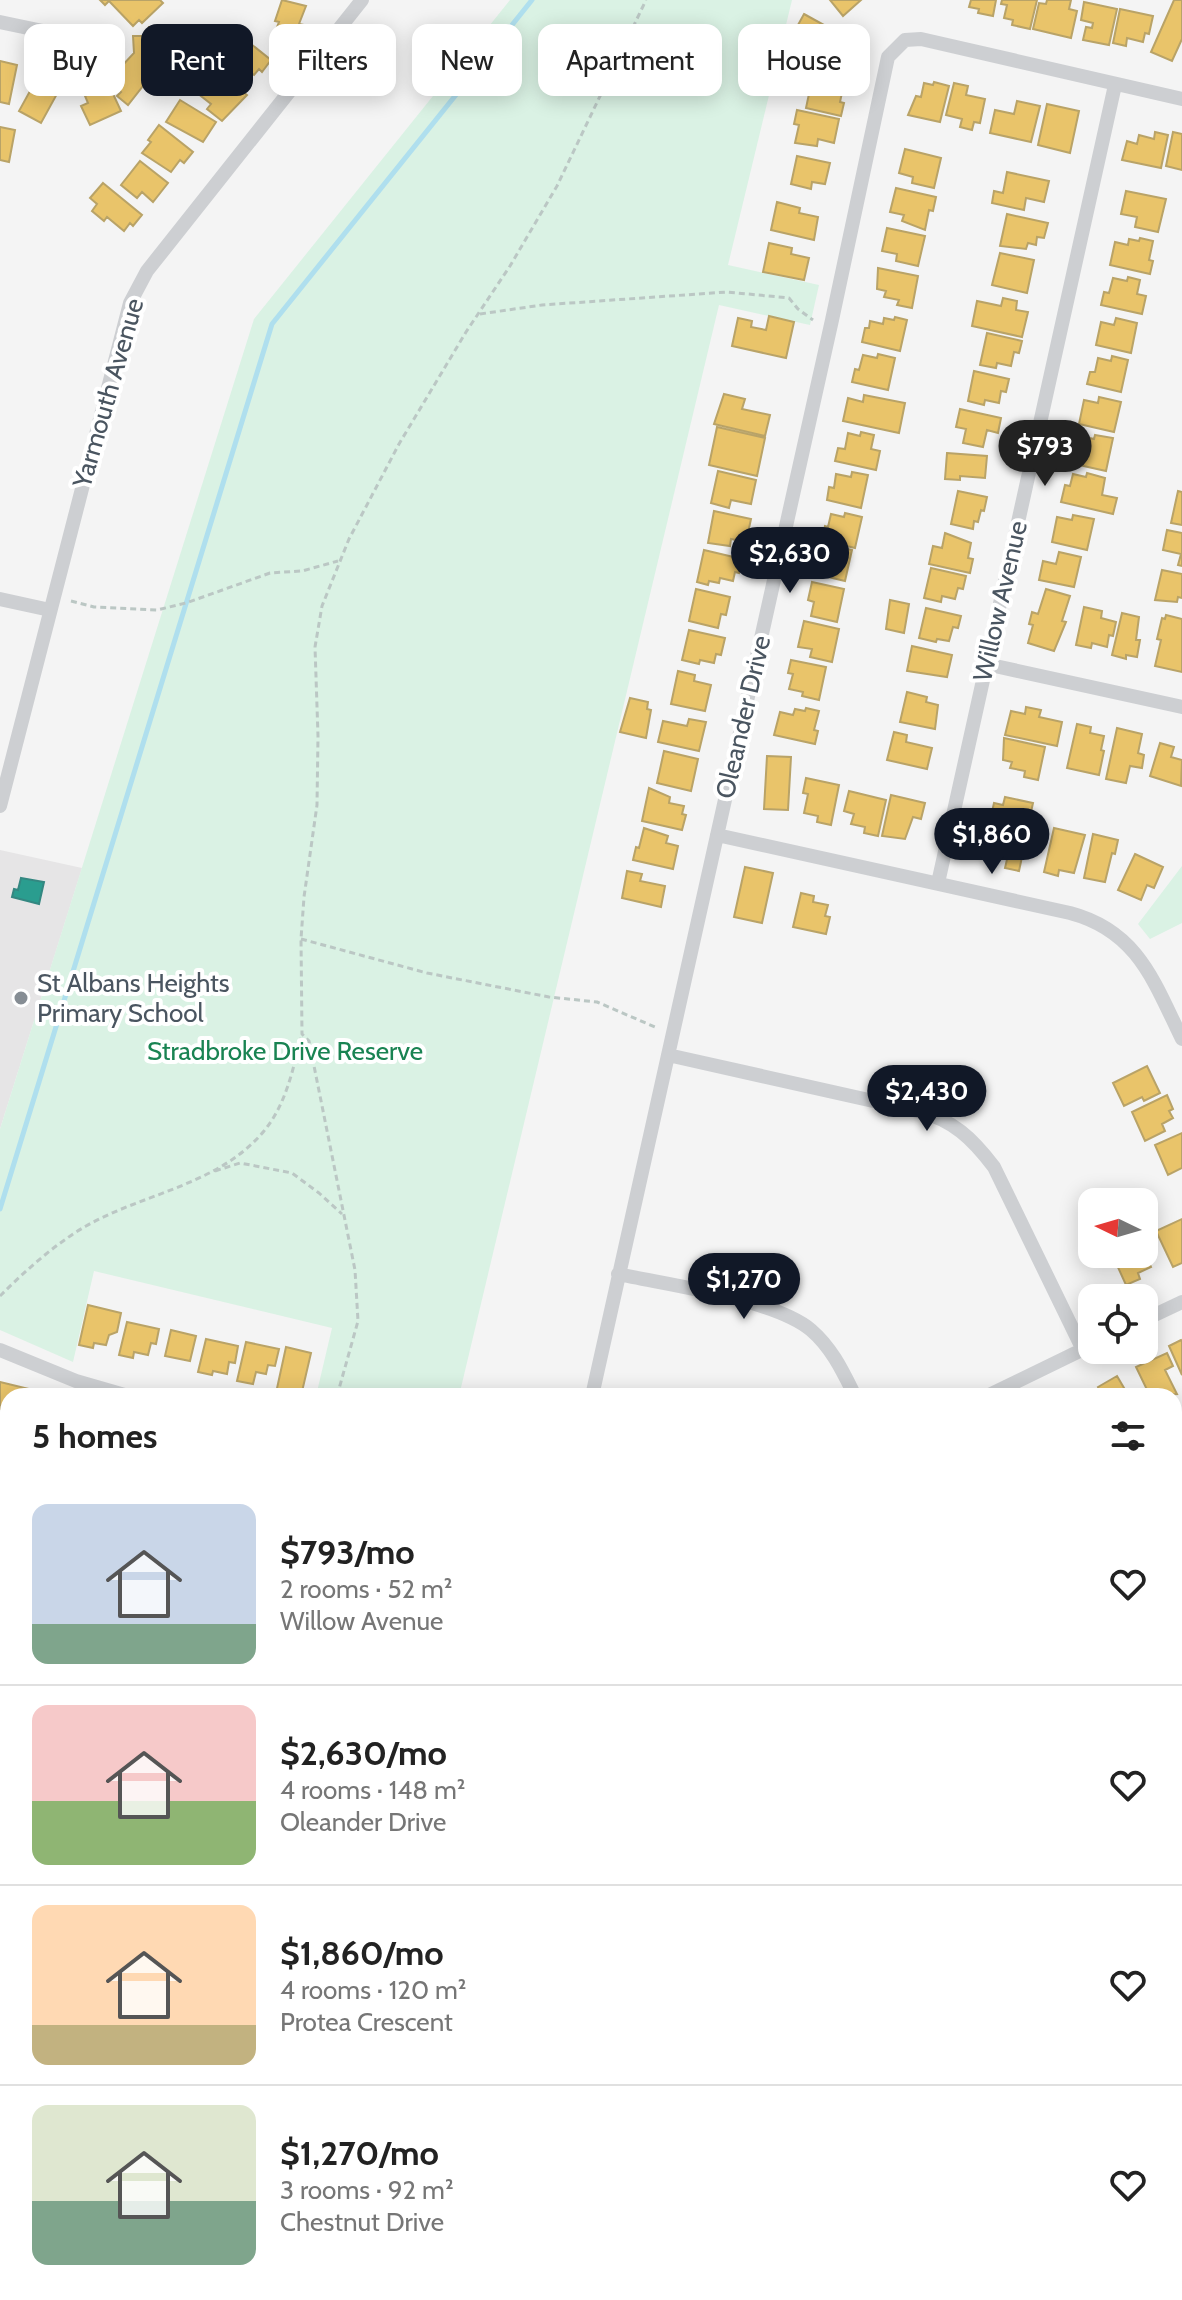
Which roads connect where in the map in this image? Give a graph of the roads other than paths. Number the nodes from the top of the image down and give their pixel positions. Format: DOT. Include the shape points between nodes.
graph roads {
  1 [pos="361,0"];
  2 [pos="0,22"];
  3 [pos="24,27"];
  4 [pos="1115,85"];
  5 [pos="1182,99"];
  6 [pos="0,599"];
  7 [pos="50,610"];
  8 [pos="986,664"];
  9 [pos="1182,707"];
  10 [pos="0,806"];
  11 [pos="717,835"];
  12 [pos="938,883"];
  13 [pos="1182,1039"];
  14 [pos="668,1055"];
  15 [pos="618,1274"];
  16 [pos="1182,1302"];
  17 [pos="1158,1313"];
  18 [pos="1078,1329"];
  19 [pos="0,1350"];
  20 [pos="1078,1353"];
  21 [pos="72,1388"];
  22 [pos="594,1388"];
  23 [pos="851,1388"];
  24 [pos="1004,1388"];
  1 -- 7 [label="street, Yarmouth Avenue" via="137,287 124,319"];
  2 -- 3 [label="street"];
  4 -- 5 [label="street, Oleander Drive"];
  4 -- 8 [label="street, Willow Avenue"];
  4 -- 11 [label="street, Oleander Drive" via="912,38 888,57"];
  6 -- 7 [label="street"];
  7 -- 10 [label="street, Yarmouth Avenue"];
  8 -- 9 [label="street"];
  8 -- 12 [label="street, Willow Avenue"];
  11 -- 12 [label="street"];
  11 -- 14 [label="street, Oleander Drive"];
  12 -- 13 [label="street" via="1085,917 1114,932 1143,962"];
  14 -- 15 [label="street, Oleander Drive"];
  14 -- 18 [label="street" via="952,1123 994,1167"];
  15 -- 22 [label="street, Oleander Drive"];
  15 -- 23 [label="street" via="788,1314 812,1331 837,1360"];
  16 -- 17 [label="street"];
  19 -- 21 [label="street"];
  20 -- 24 [label="street"];
}
